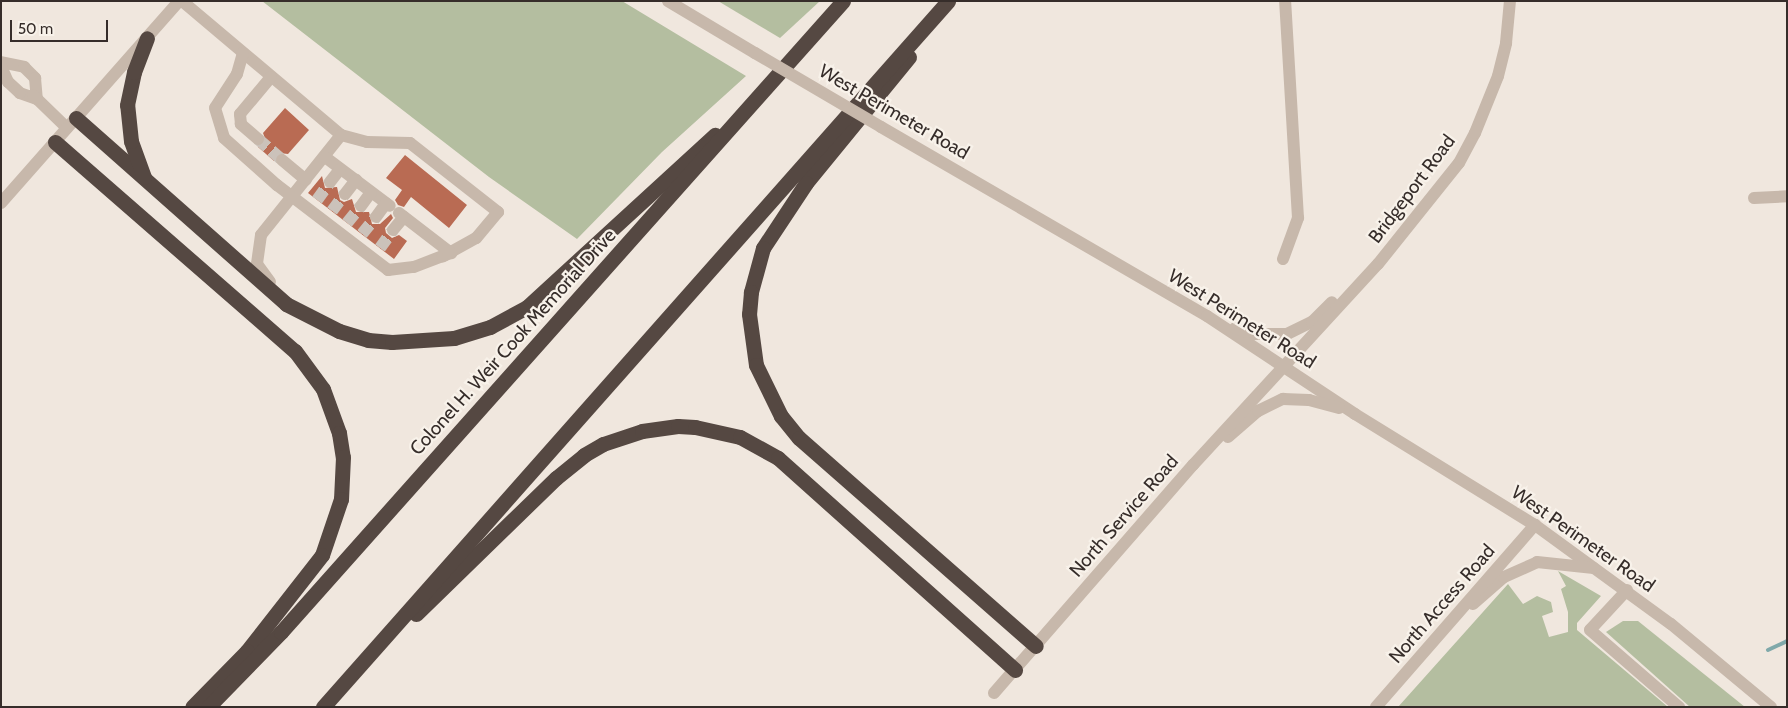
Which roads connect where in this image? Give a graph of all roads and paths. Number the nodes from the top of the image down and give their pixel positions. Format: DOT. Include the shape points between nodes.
graph roads {
  1 [pos="181,1"];
  2 [pos="668,1"];
  3 [pos="843,1"];
  4 [pos="949,1"];
  5 [pos="1285,1"];
  6 [pos="1510,1"];
  7 [pos="147,38"];
  8 [pos="243,53"];
  9 [pos="1,64"];
  10 [pos="271,76"];
  11 [pos="756,100"];
  12 [pos="71,123"];
  13 [pos="341,136"];
  14 [pos="258,139"];
  15 [pos="55,142"];
  16 [pos="325,157"];
  17 [pos="282,160"];
  18 [pos="340,169"];
  19 [pos="306,180"];
  20 [pos="356,180"];
  21 [pos="330,182"];
  22 [pos="147,183"];
  23 [pos="371,192"];
  24 [pos="345,194"];
  25 [pos="293,196"];
  26 [pos="1787,196"];
  27 [pos="1754,198"];
  28 [pos="1,203"];
  29 [pos="361,206"];
  30 [pos="395,210"];
  31 [pos="376,217"];
  32 [pos="393,230"];
  33 [pos="1400,236"];
  34 [pos="451,253"];
  35 [pos="435,258"];
  36 [pos="1282,259"];
  37 [pos="1207,316"];
  38 [pos="311,319"];
  39 [pos="1283,366"];
  40 [pos="1355,414"];
  41 [pos="1193,465"];
  42 [pos="1536,525"];
  43 [pos="1597,568"];
  44 [pos="1627,590"];
  45 [pos="1455,618"];
  46 [pos="1036,646"];
  47 [pos="356,669"];
  48 [pos="1015,670"];
  49 [pos="994,693"];
  50 [pos="192,707"];
  51 [pos="208,707"];
  52 [pos="323,707"];
  53 [pos="1376,707"];
  54 [pos="1679,707"];
  55 [pos="1771,707"];
  1 -- 7 [label="street"];
  1 -- 8 [label="street"];
  2 -- 37 [label="street, West Perimeter Road, bridge"];
  3 -- 11 [label="highway, Colonel H. Weir Cook Memorial Drive"];
  4 -- 46 [label="highway" via="879,97 806,183 772,230 757,264 750,292 750,337 766,391 799,438"];
  4 -- 47 [label="highway"];
  5 -- 36 [label="street" via="1298,218"];
  6 -- 33 [label="street, Bridgeport Road" via="1506,44 1498,76 1475,133 1459,163"];
  7 -- 12 [label="street"];
  7 -- 22 [label="highway" via="134,72 128,105 131,142"];
  8 -- 10 [label="street"];
  8 -- 25 [label="street" via="236,74 216,102 216,122 224,138"];
  9 -- 12 [label="street" via="38,99"];
  10 -- 13 [label="street"];
  10 -- 14 [label="street" via="240,114 241,124"];
  11 -- 38 [label="highway" via="663,180 542,295 508,318 454,338 420,342 368,340"];
  11 -- 51 [label="highway, Colonel H. Weir Cook Memorial Drive" via="281,632"];
  12 -- 15 [label="street"];
  12 -- 22 [label="highway"];
  13 -- 16 [label="street"];
  13 -- 34 [label="street" via="367,142 410,144 498,212 476,238"];
  15 -- 28 [label="street"];
  15 -- 50 [label="highway" via="295,351 323,389 340,432 343,465 341,499 322,555 247,651"];
  16 -- 18 [label="street"];
  16 -- 19 [label="street"];
  17 -- 19 [label="street"];
  18 -- 20 [label="street"];
  18 -- 21 [label="street"];
  19 -- 25 [label="street"];
  20 -- 23 [label="street"];
  20 -- 24 [label="street"];
  22 -- 38 [label="highway" via="272,294"];
  23 -- 29 [label="street"];
  23 -- 30 [label="street"];
  25 -- 34 [label="street" via="313,205 344,228 376,253 388,270 400,270"];
  25 -- 38 [label="street" via="261,236 257,264 262,275"];
  26 -- 27 [label="street"];
  30 -- 31 [label="street"];
  30 -- 32 [label="street"];
  30 -- 34 [label="street"];
  33 -- 37 [label="street" via="1312,322 1297,331 1274,336 1254,334"];
  33 -- 39 [label="street, Bridgeport Road" via="1353,293"];
  34 -- 35 [label="street"];
  37 -- 39 [label="street, West Perimeter Road"];
  39 -- 40 [label="street, West Perimeter Road"];
  39 -- 41 [label="street, North Service Road"];
  40 -- 41 [label="street" via="1294,398 1272,403 1246,420"];
  40 -- 42 [label="street, West Perimeter Road"];
  41 -- 46 [label="street, North Service Road"];
  42 -- 43 [label="street, West Perimeter Road"];
  42 -- 45 [label="street, North Access Road"];
  43 -- 44 [label="street, West Perimeter Road"];
  43 -- 45 [label="street" via="1546,561 1524,566 1504,576 1490,592"];
  44 -- 54 [label="street" via="1590,630"];
  44 -- 55 [label="street, West Perimeter Road"];
  45 -- 53 [label="street, North Access Road"];
  46 -- 48 [label="street, North Service Road"];
  47 -- 48 [label="highway" via="454,580 569,466 622,436 678,426 740,438 778,458"];
  47 -- 52 [label="highway"];
  48 -- 49 [label="street, North Service Road"];
}
